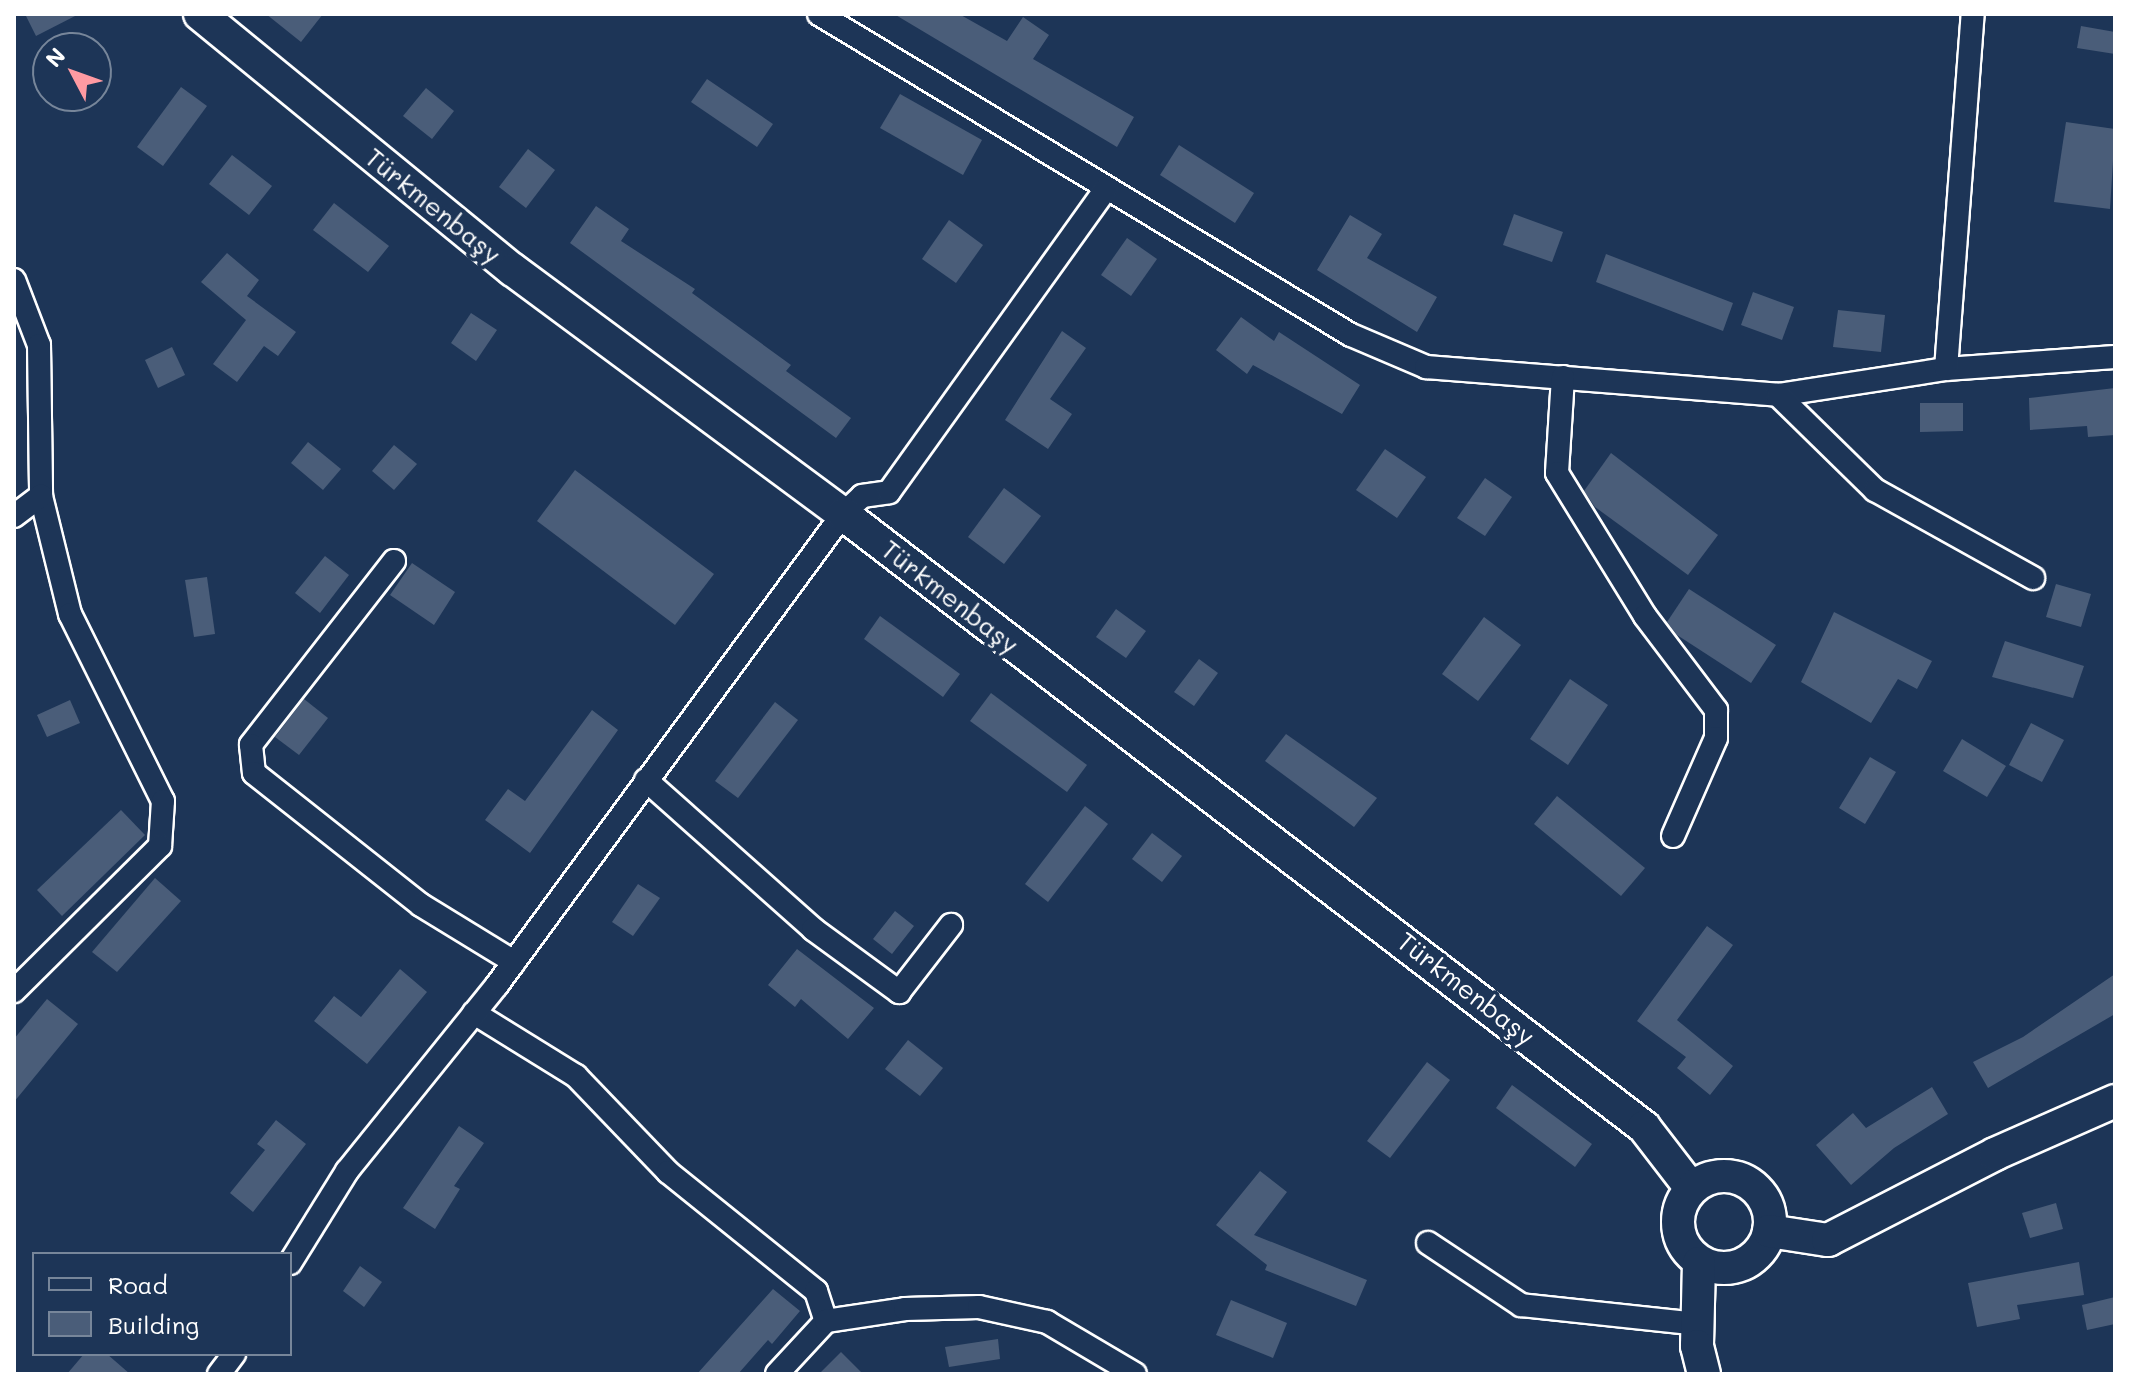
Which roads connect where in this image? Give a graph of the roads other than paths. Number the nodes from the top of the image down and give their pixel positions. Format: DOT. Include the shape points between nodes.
graph roads {
  1 [pos="200,14"];
  2 [pos="819,14"];
  3 [pos="1973,14"];
  4 [pos="1106,189"];
  5 [pos="14,280"];
  6 [pos="2115,357"];
  7 [pos="1946,369"];
  8 [pos="1563,377"];
  9 [pos="1778,395"];
  10 [pos="41,496"];
  11 [pos="843,514"];
  12 [pos="14,516"];
  13 [pos="394,561"];
  14 [pos="2033,578"];
  15 [pos="646,780"];
  16 [pos="1673,836"];
  17 [pos="951,925"];
  18 [pos="514,962"];
  19 [pos="14,991"];
  20 [pos="474,1013"];
  21 [pos="2115,1101"];
  22 [pos="1691,1188"];
  23 [pos="1769,1231"];
  24 [pos="1428,1243"];
  25 [pos="292,1260"];
  26 [pos="1699,1263"];
  27 [pos="826,1321"];
  28 [pos="1698,1324"];
  29 [pos="232,1356"];
  30 [pos="219,1374"];
  31 [pos="777,1374"];
  32 [pos="1135,1374"];
  33 [pos="1704,1374"];
  1 -- 11 [label="street, Türkmenbaşy" via="513,270"];
  2 -- 4 [label="street"];
  3 -- 7 [label="street"];
  4 -- 8 [label="street" via="1351,335 1426,367"];
  4 -- 11 [label="street" via="889,492 862,496"];
  5 -- 10 [label="street" via="39,345"];
  6 -- 7 [label="street"];
  7 -- 9 [label="street"];
  8 -- 9 [label="street"];
  8 -- 16 [label="street" via="1557,473 1645,616 1716,710 1716,738"];
  9 -- 14 [label="street" via="1875,490"];
  10 -- 12 [label="street"];
  10 -- 19 [label="street" via="70,614 163,801 160,846"];
  11 -- 15 [label="street"];
  11 -- 22 [label="street, Türkmenbaşy" via="1644,1127"];
  13 -- 18 [label="street" via="251,745 254,773 421,905"];
  15 -- 17 [label="street" via="813,929 899,992"];
  15 -- 18 [label="street"];
  18 -- 20 [label="street"];
  20 -- 25 [label="street" via="347,1171"];
  20 -- 27 [label="street" via="576,1076 668,1172 816,1291"];
  21 -- 23 [label="street" via="1995,1154 1828,1240"];
  22 -- 23 [label="street" via="1710,1177 1745,1180 1770,1211"];
  22 -- 26 [label="street" via="1679,1208 1677,1230"];
  23 -- 26 [label="street" via="1754,1258 1740,1266 1718,1269"];
  24 -- 28 [label="street" via="1521,1305"];
  26 -- 28 [label="street"];
  27 -- 31 [label="street"];
  27 -- 32 [label="street" via="905,1309 979,1307 1047,1322"];
  28 -- 33 [label="street"];
  29 -- 30 [label="street"];
}
